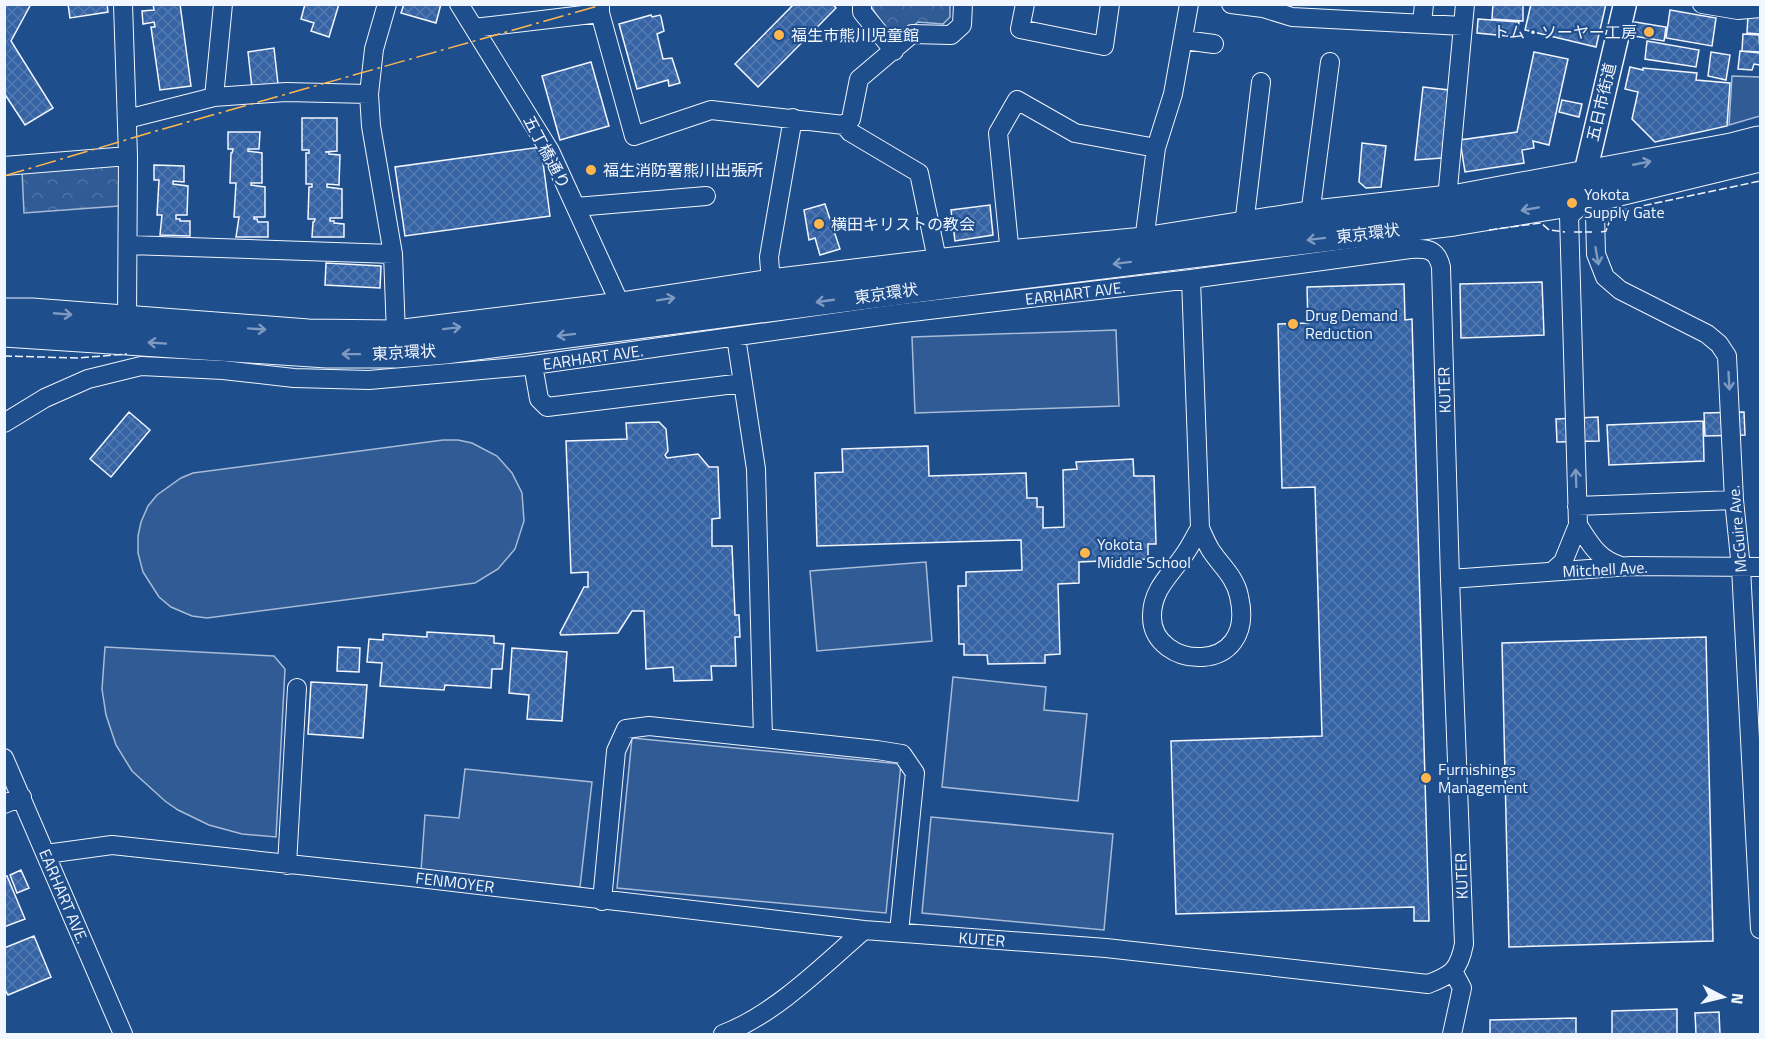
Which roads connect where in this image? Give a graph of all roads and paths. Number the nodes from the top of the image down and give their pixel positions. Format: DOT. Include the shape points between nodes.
graph roads {
  1 [pos="123,4"];
  2 [pos="223,4"];
  3 [pos="387,4"];
  4 [pos="459,4"];
  5 [pos="862,4"];
  6 [pos="963,4"];
  7 [pos="1025,4"];
  8 [pos="1110,4"];
  9 [pos="1189,4"];
  10 [pos="1232,4"];
  11 [pos="1465,4"];
  12 [pos="1625,4"];
  13 [pos="1702,4"];
  14 [pos="1761,8"];
  15 [pos="600,9"];
  16 [pos="1293,11"];
  17 [pos="1423,14"];
  18 [pos="1463,26"];
  19 [pos="474,28"];
  20 [pos="1184,40"];
  21 [pos="1214,44"];
  22 [pos="894,51"];
  23 [pos="1330,62"];
  24 [pos="1261,82"];
  25 [pos="369,94"];
  26 [pos="214,97"];
  27 [pos="793,118"];
  28 [pos="127,119"];
  29 [pos="844,125"];
  30 [pos="1761,139"];
  31 [pos="1156,148"];
  32 [pos="128,156"];
  33 [pos="1761,158"];
  34 [pos="4,166"];
  35 [pos="1586,187"];
  36 [pos="706,196"];
  37 [pos="1447,199"];
  38 [pos="576,207"];
  39 [pos="1310,215"];
  40 [pos="1244,225"];
  41 [pos="1144,241"];
  42 [pos="129,245"];
  43 [pos="393,254"];
  44 [pos="1010,255"];
  45 [pos="938,264"];
  46 [pos="1191,279"];
  47 [pos="771,283"];
  48 [pos="4,312"];
  49 [pos="623,317"];
  50 [pos="128,320"];
  51 [pos="4,333"];
  52 [pos="396,334"];
  53 [pos="736,337"];
  54 [pos="533,365"];
  55 [pos="743,383"];
  56 [pos="6,420"];
  57 [pos="1734,500"];
  58 [pos="1577,506"];
  59 [pos="1578,525"];
  60 [pos="1200,528"];
  61 [pos="1623,567"];
  62 [pos="1761,567"];
  63 [pos="1741,568"];
  64 [pos="1553,571"];
  65 [pos="1450,579"];
  66 [pos="297,688"];
  67 [pos="763,738"];
  68 [pos="4,758"];
  69 [pos="22,797"];
  70 [pos="1757,803"];
  71 [pos="4,804"];
  72 [pos="46,854"];
  73 [pos="287,865"];
  74 [pos="602,900"];
  75 [pos="1761,929"];
  76 [pos="864,930"];
  77 [pos="899,932"];
  78 [pos="1453,971"];
  79 [pos="123,1035"];
  80 [pos="723,1035"];
  81 [pos="1452,1035"];
  1 -- 28 [label="street"];
  2 -- 26 [label="street"];
  3 -- 25 [label="street" via="374,49"];
  4 -- 19 [label="street, 五丁橋通り"];
  5 -- 22 [label="street" via="862,12"];
  6 -- 22 [label="street" via="962,25 951,35 912,34"];
  7 -- 8 [label="street" via="1020,29 1104,46"];
  9 -- 20 [label="street"];
  10 -- 16 [label="street"];
  11 -- 18 [label="street"];
  12 -- 35 [label="main road, 五日市街道"];
  13 -- 14 [label="street" via="1738,10"];
  15 -- 19 [label="street"];
  15 -- 27 [label="street" via="634,136 711,110"];
  16 -- 17 [label="street"];
  17 -- 18 [label="street"];
  18 -- 37 [label="street"];
  19 -- 38 [label="street, 五丁橋通り" via="550,150"];
  20 -- 21 [label="street"];
  20 -- 31 [label="street"];
  22 -- 29 [label="street" via="859,79 851,118"];
  23 -- 39 [label="street"];
  24 -- 40 [label="street"];
  25 -- 26 [label="street" via="286,92"];
  25 -- 43 [label="street"];
  26 -- 28 [label="street"];
  27 -- 29 [label="street"];
  27 -- 47 [label="street" via="769,257"];
  28 -- 32 [label="street"];
  29 -- 45 [label="street" via="919,173"];
  35 -- 30 [label="highway, 東京環状, one-way"];
  31 -- 41 [label="street"];
  31 -- 44 [label="street" via="1075,133 1017,100 998,133"];
  32 -- 34 [label="street"];
  32 -- 42 [label="street"];
  33 -- 35 [label="highway, 東京環状" via="1687,177"];
  35 -- 37 [label="highway, 東京環状"];
  35 -- 49 [label="highway, 東京環状, one-way" via="1454,222 1037,273"];
  35 -- 57 [label="street, McGuire Ave., one-way" via="1595,214 1596,254 1605,277 1620,290 1707,334 1727,356"];
  58 -- 35 [label="street, one-way" via="1569,216"];
  36 -- 38 [label="street"];
  37 -- 39 [label="highway, 東京環状"];
  38 -- 49 [label="street, 五丁橋通り"];
  39 -- 40 [label="highway, 東京環状"];
  40 -- 41 [label="highway, 東京環状"];
  41 -- 44 [label="highway, 東京環状"];
  42 -- 43 [label="street"];
  42 -- 50 [label="street"];
  43 -- 52 [label="street"];
  44 -- 45 [label="highway, 東京環状"];
  45 -- 47 [label="highway, 東京環状"];
  46 -- 53 [label="street, EARHART AVE."];
  46 -- 60 [label="street"];
  46 -- 65 [label="street, KUTER" via="1410,249 1439,257"];
  49 -- 47 [label="highway, 東京環状, one-way"];
  48 -- 50 [label="highway, 東京環状, one-way"];
  49 -- 51 [label="highway, 東京環状, one-way" via="445,350 360,355"];
  52 -- 49 [label="highway, 東京環状, one-way"];
  50 -- 52 [label="highway, 東京環状, one-way" via="308,333"];
  53 -- 54 [label="street, EARHART AVE."];
  53 -- 55 [label="street"];
  54 -- 55 [label="street" via="539,399 547,407"];
  54 -- 56 [label="street, EARHART AVE." via="369,380 141,366 88,379"];
  55 -- 67 [label="street" via="756,469"];
  57 -- 58 [label="street"];
  57 -- 63 [label="street, McGuire Ave."];
  58 -- 59 [label="street"];
  59 -- 61 [label="street" via="1598,554"];
  59 -- 64 [label="street" via="1563,562"];
  60 -- 60 [label="street" via="1230,575 1241,610 1234,640 1227,649 1208,657 1178,654 1164,644 1151,618 1158,589"];
  61 -- 63 [label="street, Mitchell Ave."];
  61 -- 64 [label="street, Mitchell Ave."];
  62 -- 63 [label="street, Mitchell Ave."];
  63 -- 70 [label="street, McGuire Ave."];
  64 -- 65 [label="street, Mitchell Ave."];
  65 -- 78 [label="street, KUTER" via="1464,944 1461,961"];
  66 -- 73 [label="street"];
  67 -- 74 [label="street" via="648,726 626,729 616,751"];
  67 -- 77 [label="street" via="902,754 915,774"];
  68 -- 69 [label="street, EARHART AVE."];
  69 -- 71 [label="street"];
  69 -- 72 [label="street, EARHART AVE."];
  70 -- 75 [label="street, McGuire Ave."];
  72 -- 73 [label="street, FENMOYER" via="112,845"];
  72 -- 79 [label="street, EARHART AVE."];
  73 -- 74 [label="street, FENMOYER"];
  74 -- 76 [label="street, FENMOYER"];
  76 -- 77 [label="street, KUTER"];
  76 -- 80 [label="street" via="771,1007"];
  77 -- 78 [label="street, KUTER" via="1117,949 1428,984"];
  78 -- 81 [label="street" via="1462,988"];
}
